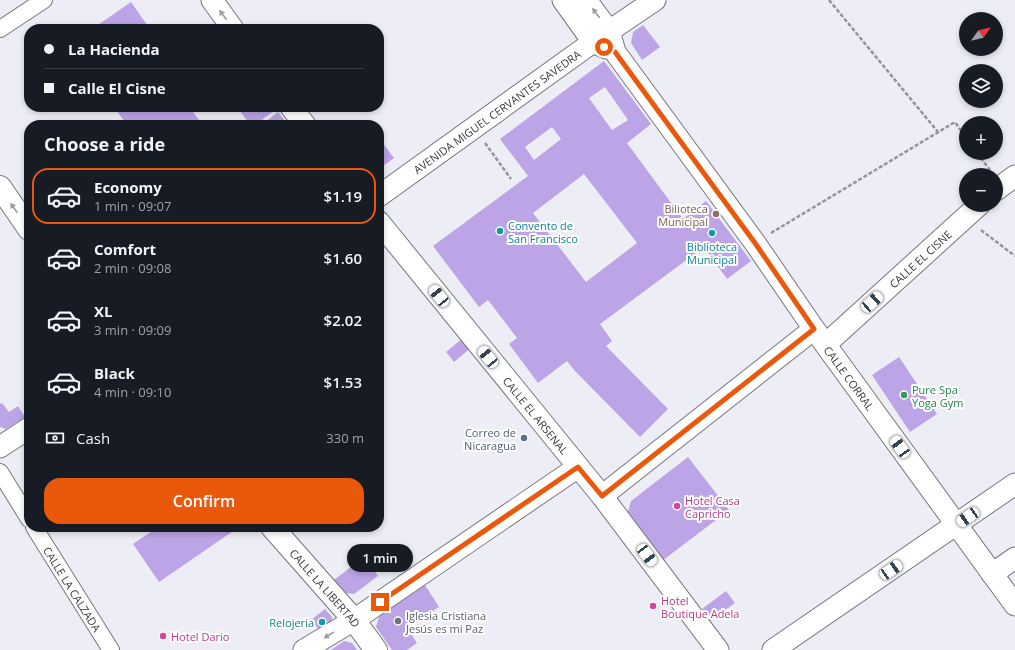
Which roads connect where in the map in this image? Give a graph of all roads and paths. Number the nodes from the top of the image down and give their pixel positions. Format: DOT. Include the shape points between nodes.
graph roads {
  1 [pos="44,0"];
  2 [pos="212,0"];
  3 [pos="563,0"];
  4 [pos="586,0"];
  5 [pos="655,0"];
  6 [pos="829,0"];
  7 [pos="229,24"];
  8 [pos="0,29"];
  9 [pos="601,36"];
  10 [pos="474,128"];
  11 [pos="959,128"];
  12 [pos="938,132"];
  13 [pos="1015,176"];
  14 [pos="511,179"];
  15 [pos="1003,185"];
  16 [pos="0,187"];
  17 [pos="384,192"];
  18 [pos="971,212"];
  19 [pos="973,212"];
  20 [pos="24,222"];
  21 [pos="384,228"];
  22 [pos="755,243"];
  23 [pos="1015,256"];
  24 [pos="820,337"];
  25 [pos="24,431"];
  26 [pos="0,447"];
  27 [pos="578,467"];
  28 [pos="0,472"];
  29 [pos="1015,484"];
  30 [pos="602,496"];
  31 [pos="24,511"];
  32 [pos="956,525"];
  33 [pos="37,532"];
  34 [pos="276,532"];
  35 [pos="1015,558"];
  36 [pos="992,574"];
  37 [pos="1015,605"];
  38 [pos="354,620"];
  39 [pos="111,650"];
  40 [pos="304,650"];
  41 [pos="376,650"];
  42 [pos="718,650"];
  43 [pos="773,650"];
  1 -- 8 [label="street"];
  7 -- 2 [label="street, one-way"];
  3 -- 9 [label="street"];
  9 -- 4 [label="street, CALLE CORRAL, one-way"];
  5 -- 9 [label="street, AVENIDA MIGUEL CERVANTES SAVEDRA"];
  6 -- 12 [label="path"];
  9 -- 10 [label="street, AVENIDA MIGUEL CERVANTES SAVEDRA"];
  9 -- 22 [label="street, CALLE CORRAL"];
  10 -- 14 [label="path"];
  10 -- 17 [label="street, AVENIDA MIGUEL CERVANTES SAVEDRA"];
  11 -- 12 [label="path" via="955,122"];
  12 -- 22 [label="path"];
  13 -- 15 [label="street"];
  20 -- 16 [label="street, one-way"];
  18 -- 24 [label="street, CALLE EL CISNE"];
  19 -- 23 [label="path"];
  21 -- 27 [label="street, CALLE EL ARSENAL"];
  22 -- 24 [label="street, CALLE CORRAL"];
  24 -- 30 [label="street, CALLE EL CISNE"];
  24 -- 32 [label="street, CALLE CORRAL"];
  25 -- 26 [label="street"];
  27 -- 30 [label="street, CALLE EL ARSENAL"];
  27 -- 38 [label="street"];
  28 -- 31 [label="street"];
  29 -- 32 [label="street"];
  30 -- 42 [label="street, CALLE EL ARSENAL"];
  32 -- 36 [label="street, CALLE CORRAL"];
  32 -- 43 [label="street"];
  33 -- 39 [label="street, CALLE LA CALZADA"];
  34 -- 38 [label="street, CALLE LA LIBERTAD"];
  35 -- 36 [label="street"];
  36 -- 37 [label="street, CALLE CORRAL"];
  38 -- 40 [label="street, one-way"];
  38 -- 41 [label="street, CALLE LA LIBERTAD"];
}
